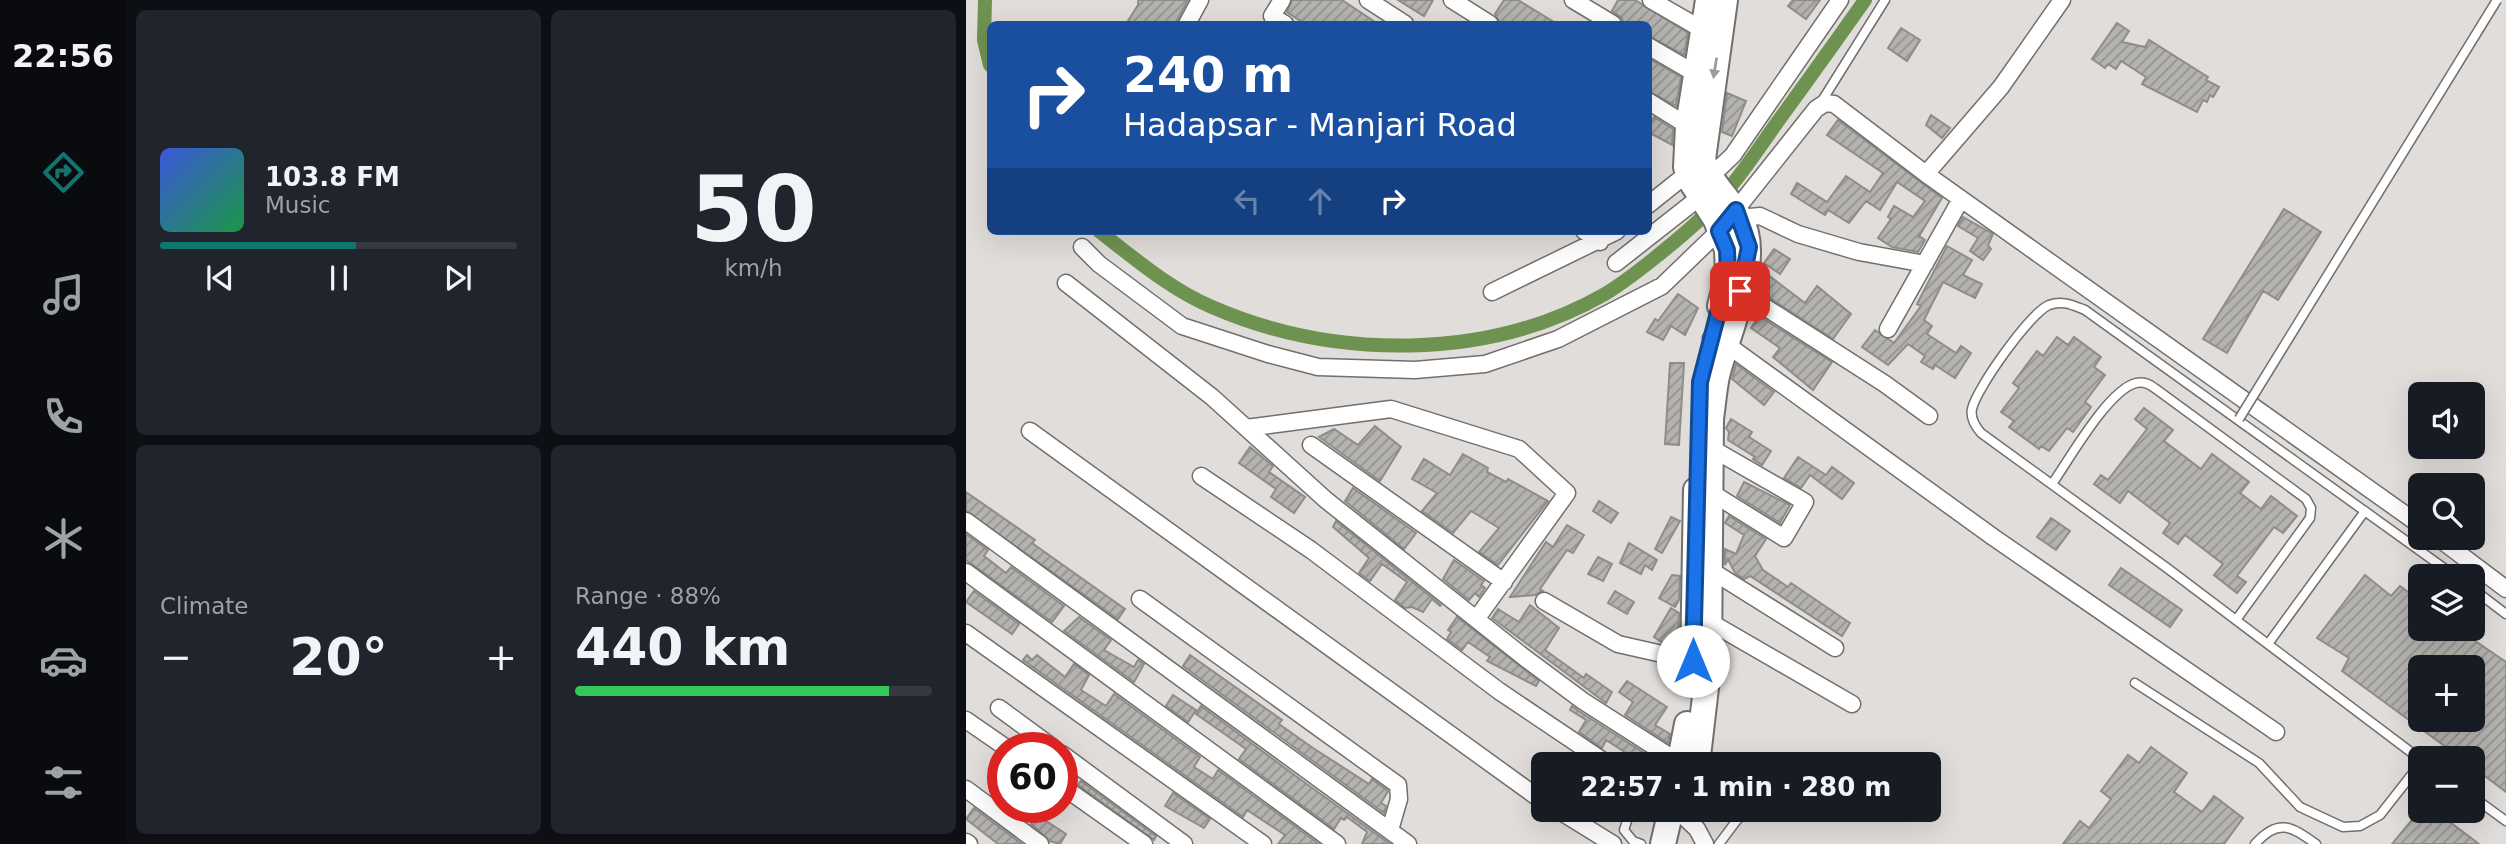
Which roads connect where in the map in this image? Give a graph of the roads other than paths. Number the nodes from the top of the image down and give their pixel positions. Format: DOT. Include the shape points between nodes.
graph roads {
  1 [pos="1200,0"];
  2 [pos="1282,0"];
  3 [pos="1368,0"];
  4 [pos="1452,0"];
  5 [pos="1573,0"];
  6 [pos="1651,0"];
  7 [pos="1708,0"];
  8 [pos="1725,0"];
  9 [pos="1840,0"];
  10 [pos="1885,0"];
  11 [pos="2062,0"];
  12 [pos="2497,0"];
  13 [pos="1188,21"];
  14 [pos="1280,21"];
  15 [pos="1400,21"];
  16 [pos="1485,21"];
  17 [pos="1609,21"];
  18 [pos="1703,30"];
  19 [pos="1652,48"];
  20 [pos="1696,74"];
  21 [pos="1652,104"];
  22 [pos="1816,109"];
  23 [pos="1688,126"];
  24 [pos="1926,174"];
  25 [pos="1961,199"];
  26 [pos="1718,202"];
  27 [pos="1652,205"];
  28 [pos="1590,235"];
  29 [pos="1611,235"];
  30 [pos="1600,242"];
  31 [pos="1082,247"];
  32 [pos="1616,263"];
  33 [pos="1925,264"];
  34 [pos="1066,283"];
  35 [pos="1740,291"];
  36 [pos="1492,292"];
  37 [pos="1888,330"];
  38 [pos="1718,341"];
  39 [pos="1929,416"];
  40 [pos="2239,419"];
  41 [pos="1246,428"];
  42 [pos="1030,431"];
  43 [pos="1311,445"];
  44 [pos="1711,448"];
  45 [pos="1201,476"];
  46 [pos="2052,484"];
  47 [pos="1712,493"];
  48 [pos="2365,511"];
  49 [pos="2408,516"];
  50 [pos="966,521"];
  51 [pos="2454,550"];
  52 [pos="2438,564"];
  53 [pos="1702,566"];
  54 [pos="966,572"];
  55 [pos="1504,582"];
  56 [pos="2506,589"];
  57 [pos="2485,598"];
  58 [pos="1140,599"];
  59 [pos="1544,601"];
  60 [pos="2506,614"];
  61 [pos="1477,618"];
  62 [pos="1702,618"];
  63 [pos="2236,620"];
  64 [pos="966,633"];
  65 [pos="2268,644"];
  66 [pos="1835,648"];
  67 [pos="1693,661"];
  68 [pos="2135,683"];
  69 [pos="1852,704"];
  70 [pos="999,708"];
  71 [pos="966,720"];
  72 [pos="1032,732"];
  73 [pos="2276,732"];
  74 [pos="987,735"];
  75 [pos="1590,752"];
  76 [pos="1666,752"];
  77 [pos="1686,752"];
  78 [pos="1690,752"];
  79 [pos="2408,752"];
  80 [pos="1078,766"];
  81 [pos="2408,777"];
  82 [pos="966,789"];
  83 [pos="1531,793"];
  84 [pos="1078,797"];
  85 [pos="2485,806"];
  86 [pos="2506,821"];
  87 [pos="1577,822"];
  88 [pos="1627,822"];
  89 [pos="1673,822"];
  90 [pos="1679,822"];
  91 [pos="1686,822"];
  92 [pos="1736,822"];
  93 [pos="1390,831"];
  94 [pos="1040,844"];
  95 [pos="1144,844"];
  96 [pos="1184,844"];
  97 [pos="1263,844"];
  98 [pos="1337,844"];
  99 [pos="1408,844"];
  100 [pos="1613,844"];
  101 [pos="1641,844"];
  102 [pos="1663,844"];
  103 [pos="1680,844"];
  104 [pos="1704,844"];
  105 [pos="1719,844"];
  106 [pos="2255,844"];
  107 [pos="2316,844"];
  1 -- 13 [label="street"];
  2 -- 14 [label="street" via="1272,16"];
  3 -- 15 [label="street"];
  4 -- 16 [label="street"];
  5 -- 17 [label="street"];
  6 -- 18 [label="street"];
  7 -- 18 [label="main road"];
  8 -- 26 [label="main road, one-way" via="1703,141 1703,159"];
  9 -- 26 [label="street" via="1733,155"];
  10 -- 22 [label="lane"];
  11 -- 24 [label="street" via="2001,87"];
  12 -- 40 [label="lane, bridge"];
  18 -- 20 [label="main road"];
  19 -- 20 [label="street"];
  20 -- 23 [label="main road"];
  21 -- 23 [label="street"];
  22 -- 24 [label="street" via="1825,103 1840,107"];
  22 -- 26 [label="street"];
  23 -- 26 [label="main road" via="1685,149"];
  24 -- 25 [label="street"];
  25 -- 33 [label="street"];
  25 -- 49 [label="street"];
  26 -- 27 [label="street"];
  26 -- 31 [label="street" via="1662,286 1558,338 1486,364 1415,370 1318,368 1182,326"];
  26 -- 32 [label="street"];
  26 -- 33 [label="street" via="1798,234"];
  26 -- 35 [label="main road" via="1749,247"];
  26 -- 38 [label="main road" via="1728,274"];
  28 -- 30 [label="street"];
  29 -- 30 [label="street"];
  30 -- 36 [label="street"];
  33 -- 37 [label="street"];
  34 -- 41 [label="street"];
  35 -- 38 [label="main road"];
  35 -- 39 [label="street"];
  38 -- 44 [label="main road"];
  38 -- 53 [label="main road" via="1699,394"];
  38 -- 73 [label="street"];
  40 -- 46 [label="lane" via="2085,310 2063,302 2047,306 2025,328 1971,411 1981,433"];
  40 -- 48 [label="lane"];
  41 -- 55 [label="street" via="1391,409 1519,449 1567,493"];
  41 -- 61 [label="street" via="1326,500"];
  42 -- 83 [label="street"];
  43 -- 55 [label="street"];
  44 -- 47 [label="main road"];
  44 -- 47 [label="street" via="1805,502 1784,538"];
  45 -- 75 [label="street"];
  46 -- 63 [label="lane"];
  46 -- 63 [label="lane" via="2115,396 2133,383 2156,388 2231,443 2306,499 2311,508 2310,518"];
  47 -- 53 [label="main road"];
  48 -- 52 [label="lane"];
  48 -- 65 [label="lane"];
  50 -- 93 [label="street"];
  51 -- 56 [label="street"];
  53 -- 62 [label="main road"];
  53 -- 66 [label="street"];
  54 -- 98 [label="street"];
  55 -- 61 [label="street"];
  57 -- 60 [label="lane"];
  58 -- 93 [label="street" via="1398,785"];
  59 -- 67 [label="street" via="1618,644"];
  61 -- 76 [label="street" via="1583,701"];
  62 -- 67 [label="main road"];
  62 -- 69 [label="street"];
  62 -- 78 [label="main road" via="1704,720"];
  63 -- 65 [label="lane"];
  64 -- 97 [label="street"];
  65 -- 79 [label="lane"];
  67 -- 77 [label="main road"];
  68 -- 81 [label="lane" via="2259,763 2300,807 2343,827 2360,826 2379,816"];
  70 -- 72 [label="street"];
  71 -- 74 [label="street"];
  80 -- 96 [label="street"];
  82 -- 94 [label="street"];
  84 -- 95 [label="street"];
  85 -- 86 [label="lane"];
  87 -- 100 [label="street"];
  88 -- 101 [label="lane" via="1624,830"];
  89 -- 102 [label="main road"];
  90 -- 103 [label="main road"];
  91 -- 104 [label="street"];
  92 -- 105 [label="lane"];
  93 -- 99 [label="street"];
  106 -- 107 [label="lane" via="2267,831 2281,826"];
}
